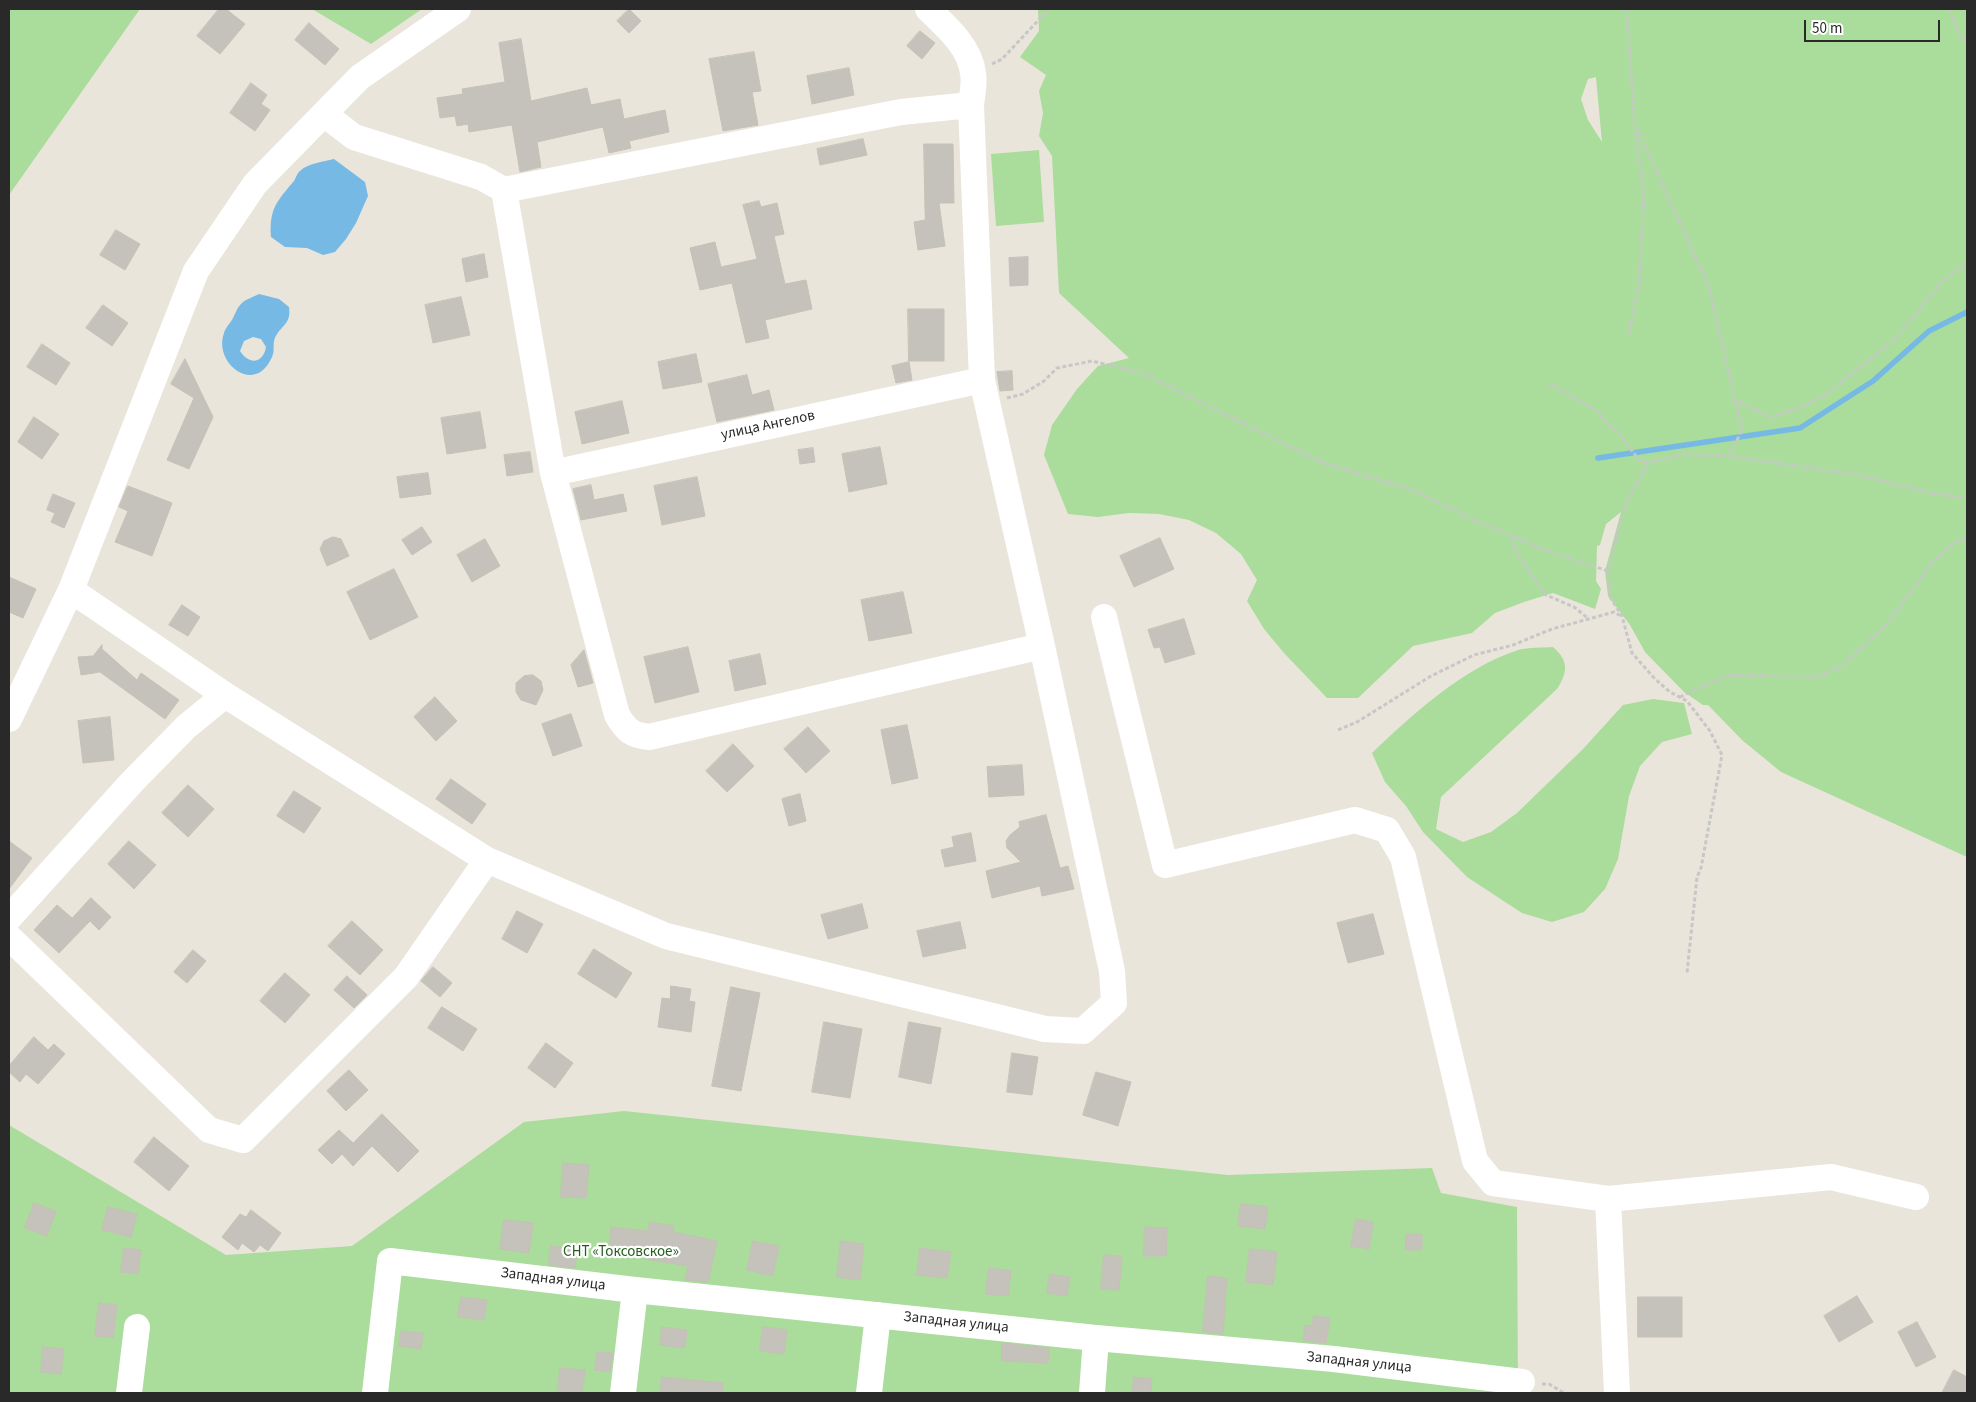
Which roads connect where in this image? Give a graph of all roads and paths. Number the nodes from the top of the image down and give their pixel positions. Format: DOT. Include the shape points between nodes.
graph roads {
  1 [pos="458,9"];
  2 [pos="928,9"];
  3 [pos="1049,9"];
  4 [pos="1626,9"];
  5 [pos="1950,9"];
  6 [pos="1967,44"];
  7 [pos="974,73"];
  8 [pos="972,105"];
  9 [pos="324,114"];
  10 [pos="1635,124"];
  11 [pos="504,190"];
  12 [pos="1967,263"];
  13 [pos="1628,336"];
  14 [pos="1550,384"];
  15 [pos="985,391"];
  16 [pos="1734,400"];
  17 [pos="1729,456"];
  18 [pos="1648,463"];
  19 [pos="553,473"];
  20 [pos="1967,498"];
  21 [pos="1511,536"];
  22 [pos="1967,537"];
  23 [pos="1608,571"];
  24 [pos="72,590"];
  25 [pos="1622,616"];
  26 [pos="1104,617"];
  27 [pos="1589,619"];
  28 [pos="1042,646"];
  29 [pos="225,695"];
  30 [pos="1680,697"];
  31 [pos="9,719"];
  32 [pos="1338,730"];
  33 [pos="487,860"];
  34 [pos="9,918"];
  35 [pos="9,937"];
  36 [pos="1687,973"];
  37 [pos="1916,1197"];
  38 [pos="1608,1199"];
  39 [pos="635,1290"];
  40 [pos="878,1315"];
  41 [pos="137,1327"];
  42 [pos="1096,1338"];
  43 [pos="1522,1382"];
  44 [pos="129,1393"];
  45 [pos="375,1393"];
  46 [pos="622,1393"];
  47 [pos="869,1393"];
  48 [pos="1092,1393"];
  49 [pos="1617,1393"];
  1 -- 9 [label="street" via="360,77"];
  2 -- 7 [label="street" via="954,34"];
  3 -- 7 [label="path" via="1002,59"];
  4 -- 10 [label="path"];
  5 -- 6 [label="path" via="1959,36"];
  7 -- 8 [label="street"];
  8 -- 11 [label="street" via="901,112"];
  8 -- 15 [label="street"];
  9 -- 11 [label="street" via="354,137 481,177"];
  9 -- 24 [label="street" via="256,184 196,272"];
  10 -- 13 [label="path" via="1644,195 1640,285"];
  10 -- 16 [label="path" via="1709,287"];
  11 -- 19 [label="street"];
  12 -- 16 [label="path" via="1942,282 1893,341 1825,394 1797,409 1770,417"];
  14 -- 18 [label="path" via="1595,410 1639,460"];
  15 -- 19 [label="street, улица Ангелов"];
  15 -- 21 [label="path" via="1023,394 1044,381 1056,368 1092,362 1142,373 1321,462 1415,491"];
  15 -- 28 [label="street"];
  16 -- 17 [label="path" via="1742,430"];
  17 -- 18 [label="path" via="1684,454"];
  17 -- 20 [label="path" via="1859,475 1931,493"];
  18 -- 23 [label="path" via="1625,505"];
  19 -- 28 [label="street" via="617,715 624,727 636,736 649,738"];
  21 -- 23 [label="path"];
  21 -- 27 [label="path" via="1517,554 1546,595 1574,607"];
  22 -- 30 [label="path" via="1951,545 1932,563 1889,622 1841,667 1816,677 1727,676"];
  23 -- 25 [label="path" via="1610,597"];
  24 -- 29 [label="street"];
  24 -- 31 [label="street"];
  25 -- 27 [label="path" via="1614,612"];
  25 -- 30 [label="path" via="1632,654 1655,679"];
  26 -- 38 [label="street" via="1165,865 1355,820 1387,830 1403,856 1475,1161 1493,1183"];
  27 -- 32 [label="path" via="1474,655"];
  28 -- 33 [label="street" via="1112,971 1114,1003 1083,1030 1046,1029 666,936"];
  29 -- 33 [label="street"];
  29 -- 34 [label="street" via="186,726"];
  30 -- 36 [label="path" via="1687,701 1710,731 1722,755 1697,877"];
  33 -- 35 [label="street" via="406,977 243,1140 210,1130"];
  37 -- 38 [label="street" via="1831,1177"];
  38 -- 49 [label="street"];
  39 -- 40 [label="street, Западная улица"];
  39 -- 45 [label="street, Западная улица" via="390,1261"];
  39 -- 46 [label="street"];
  40 -- 42 [label="street, Западная улица"];
  40 -- 47 [label="street"];
  41 -- 44 [label="street"];
  42 -- 43 [label="street, Западная улица" via="1334,1359"];
  42 -- 48 [label="street"];
}
